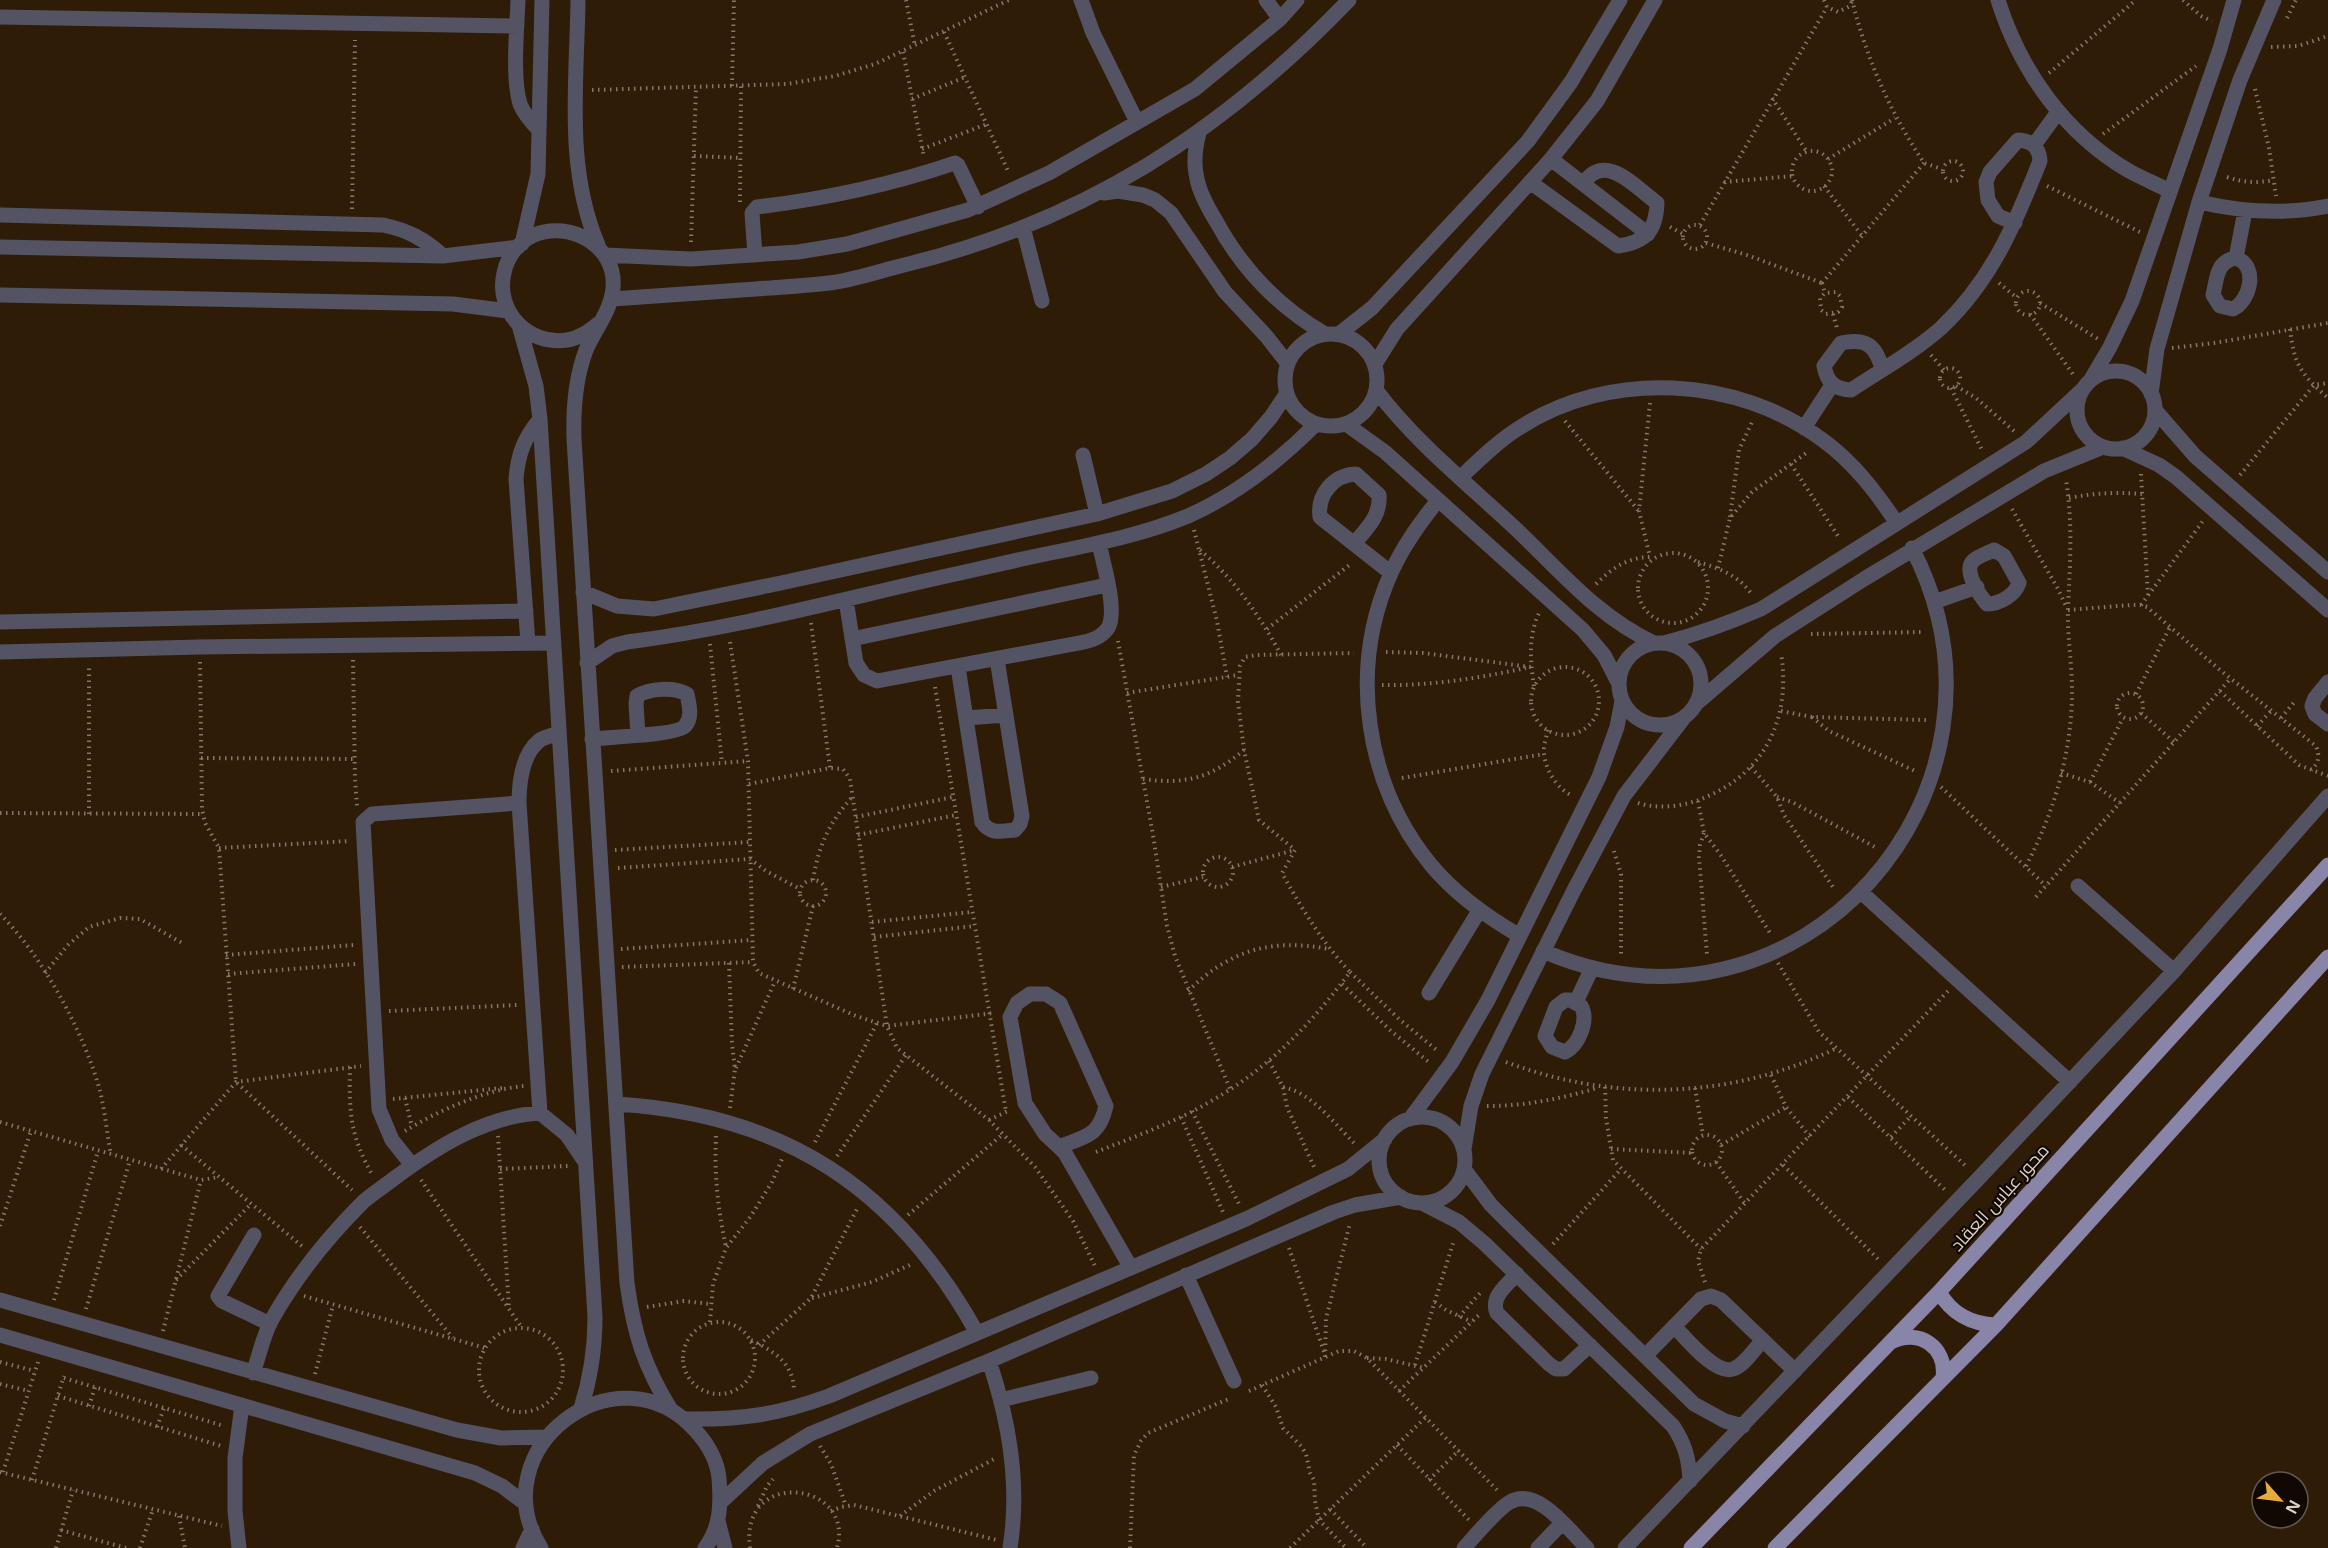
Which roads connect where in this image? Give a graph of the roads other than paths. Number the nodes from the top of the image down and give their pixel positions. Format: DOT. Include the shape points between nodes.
graph roads {
  1 [pos="518,0"];
  2 [pos="542,0"];
  3 [pos="578,0"];
  4 [pos="1081,0"];
  5 [pos="1266,0"];
  6 [pos="1297,0"];
  7 [pos="1349,0"];
  8 [pos="1620,0"];
  9 [pos="1654,0"];
  10 [pos="1998,0"];
  11 [pos="2234,0"];
  12 [pos="2274,0"];
  13 [pos="0,18"];
  14 [pos="1280,19"];
  15 [pos="517,26"];
  16 [pos="2058,112"];
  17 [pos="1137,122"];
  18 [pos="539,130"];
  19 [pos="1199,133"];
  20 [pos="2034,145"];
  21 [pos="1551,159"];
  22 [pos="1530,182"];
  23 [pos="1583,184"];
  24 [pos="2170,191"];
  25 [pos="1093,197"];
  26 [pos="2199,202"];
  27 [pos="2328,206"];
  28 [pos="978,207"];
  29 [pos="2245,211"];
  30 [pos="0,215"];
  31 [pos="2015,223"];
  32 [pos="1023,227"];
  33 [pos="1648,234"];
  34 [pos="520,245"];
  35 [pos="0,247"];
  36 [pos="602,252"];
  37 [pos="755,255"];
  38 [pos="443,256"];
  39 [pos="2236,258"];
  40 [pos="0,295"];
  41 [pos="612,299"];
  42 [pos="1042,301"];
  43 [pos="508,311"];
  44 [pos="599,323"];
  45 [pos="519,325"];
  46 [pos="1332,334"];
  47 [pos="1287,364"];
  48 [pos="1375,364"];
  49 [pos="1882,369"];
  50 [pos="1832,385"];
  51 [pos="2086,385"];
  52 [pos="1376,390"];
  53 [pos="1287,393"];
  54 [pos="2151,394"];
  55 [pos="2155,410"];
  56 [pos="540,419"];
  57 [pos="1316,424"];
  58 [pos="1346,424"];
  59 [pos="1804,428"];
  60 [pos="2103,447"];
  61 [pos="2122,448"];
  62 [pos="1083,455"];
  63 [pos="1460,478"];
  64 [pos="1438,500"];
  65 [pos="1097,513"];
  66 [pos="1896,522"];
  67 [pos="1099,543"];
  68 [pos="1359,548"];
  69 [pos="1912,548"];
  70 [pos="2328,572"];
  71 [pos="1391,573"];
  72 [pos="1107,585"];
  73 [pos="1977,587"];
  74 [pos="583,592"];
  75 [pos="846,600"];
  76 [pos="1934,602"];
  77 [pos="526,610"];
  78 [pos="2328,610"];
  79 [pos="0,622"];
  80 [pos="852,639"];
  81 [pos="528,643"];
  82 [pos="553,643"];
  83 [pos="1659,643"];
  84 [pos="0,652"];
  85 [pos="997,659"];
  86 [pos="587,663"];
  87 [pos="958,667"];
  88 [pos="2328,682"];
  89 [pos="1618,684"];
  90 [pos="1622,701"];
  91 [pos="1698,702"];
  92 [pos="1006,715"];
  93 [pos="966,718"];
  94 [pos="1683,719"];
  95 [pos="2328,724"];
  96 [pos="559,733"];
  97 [pos="638,735"];
  98 [pos="592,739"];
  99 [pos="2328,796"];
  100 [pos="519,803"];
  101 [pos="2328,865"];
  102 [pos="2078,886"];
  103 [pos="1861,892"];
  104 [pos="1479,911"];
  105 [pos="1520,936"];
  106 [pos="1543,951"];
  107 [pos="2328,957"];
  108 [pos="1592,968"];
  109 [pos="2174,970"];
  110 [pos="1429,993"];
  111 [pos="1576,1002"];
  112 [pos="2070,1082"];
  113 [pos="616,1104"];
  114 [pos="540,1113"];
  115 [pos="1410,1119"];
  116 [pos="1385,1139"];
  117 [pos="1059,1147"];
  118 [pos="1464,1149"];
  119 [pos="412,1165"];
  120 [pos="585,1165"];
  121 [pos="1464,1169"];
  122 [pos="1401,1197"];
  123 [pos="1422,1203"];
  124 [pos="255,1235"];
  125 [pos="1131,1268"];
  126 [pos="1517,1274"];
  127 [pos="1186,1275"];
  128 [pos="1940,1292"];
  129 [pos="0,1300"];
  130 [pos="270,1324"];
  131 [pos="1996,1325"];
  132 [pos="1674,1326"];
  133 [pos="977,1333"];
  134 [pos="0,1335"];
  135 [pos="1763,1340"];
  136 [pos="1890,1343"];
  137 [pos="1590,1345"];
  138 [pos="1646,1356"];
  139 [pos="989,1360"];
  140 [pos="1795,1371"];
  141 [pos="253,1373"];
  142 [pos="1090,1378"];
  143 [pos="1943,1378"];
  144 [pos="1234,1381"];
  145 [pos="1001,1400"];
  146 [pos="242,1405"];
  147 [pos="581,1408"];
  148 [pos="671,1410"];
  149 [pos="685,1419"];
  150 [pos="1743,1426"];
  151 [pos="546,1437"];
  152 [pos="1690,1481"];
  153 [pos="721,1502"];
  154 [pos="526,1504"];
  155 [pos="718,1521"];
  156 [pos="1562,1523"];
  157 [pos="532,1529"];
  158 [pos="1010,1546"];
  159 [pos="239,1548"];
  160 [pos="523,1548"];
  161 [pos="541,1548"];
  162 [pos="705,1548"];
  163 [pos="725,1548"];
  164 [pos="1464,1548"];
  165 [pos="1538,1548"];
  166 [pos="1587,1548"];
  167 [pos="1625,1548"];
  168 [pos="1691,1548"];
  169 [pos="1775,1548"];
  1 -- 15 [label="street"];
  2 -- 18 [label="street"];
  3 -- 36 [label="street" via="578,182"];
  4 -- 17 [label="street"];
  5 -- 14 [label="street"];
  6 -- 14 [label="street"];
  7 -- 19 [label="street" via="1286,63"];
  8 -- 46 [label="street" via="1571,82 1528,141 1372,308"];
  9 -- 21 [label="street" via="1597,101"];
  10 -- 16 [label="street" via="2019,54"];
  11 -- 24 [label="street"];
  12 -- 26 [label="street" via="2240,80"];
  13 -- 15 [label="street"];
  14 -- 17 [label="street" via="1195,89"];
  15 -- 18 [label="street" via="517,91 528,119"];
  16 -- 20 [label="street"];
  16 -- 24 [label="street" via="2090,143 2128,170"];
  17 -- 28 [label="street" via="1049,173"];
  18 -- 34 [label="street" via="538,174"];
  19 -- 25 [label="street"];
  19 -- 46 [label="street" via="1197,178 1221,230 1265,290 1303,321"];
  20 -- 31 [label="street" via="2040,161"];
  20 -- 31 [label="street" via="2018,140 1986,182 1988,200 1998,216"];
  21 -- 22 [label="street"];
  21 -- 23 [label="street"];
  22 -- 33 [label="street" via="1618,246 1635,244"];
  22 -- 48 [label="street" via="1397,329"];
  23 -- 33 [label="street"];
  23 -- 33 [label="street" via="1589,174 1600,169 1612,170 1657,203 1656,219"];
  24 -- 51 [label="street" via="2132,301"];
  25 -- 32 [label="street"];
  25 -- 47 [label="street" via="1131,192 1164,206 1178,220 1226,292"];
  26 -- 29 [label="street"];
  26 -- 54 [label="street" via="2157,349"];
  27 -- 29 [label="street"];
  28 -- 37 [label="street" via="847,244"];
  28 -- 37 [label="street" via="955,163 857,192 756,207 752,213"];
  29 -- 39 [label="street"];
  30 -- 38 [label="street" via="383,225 422,238"];
  31 -- 49 [label="street" via="1988,274 1965,302 1940,328"];
  32 -- 41 [label="street" via="941,256 830,283"];
  32 -- 42 [label="street"];
  34 -- 36 [label="street" via="549,230 568,230 585,237"];
  34 -- 38 [label="street"];
  34 -- 43 [label="street" via="504,271 503,298"];
  35 -- 38 [label="street"];
  36 -- 37 [label="street" via="691,259"];
  36 -- 41 [label="street" via="611,269"];
  40 -- 43 [label="street" via="453,304"];
  41 -- 44 [label="street"];
  43 -- 45 [label="street"];
  44 -- 45 [label="street" via="585,334 550,341"];
  44 -- 74 [label="street" via="578,375 573,409"];
  45 -- 56 [label="street" via="536,386"];
  46 -- 47 [label="street" via="1306,341"];
  46 -- 48 [label="street" via="1354,339 1369,352"];
  47 -- 53 [label="street"];
  48 -- 52 [label="street"];
  49 -- 50 [label="street" via="1851,390"];
  49 -- 50 [label="street" via="1878,355 1869,345 1855,340 1841,344 1824,366"];
  50 -- 59 [label="street"];
  51 -- 54 [label="street" via="2106,373 2124,372 2145,383"];
  51 -- 60 [label="street" via="2077,408 2078,418 2087,436"];
  51 -- 66 [label="street" via="2026,442"];
  52 -- 58 [label="street" via="1366,411"];
  52 -- 63 [label="street" via="1407,429"];
  53 -- 57 [label="street" via="1298,412"];
  53 -- 65 [label="street" via="1252,439 1206,474 1172,491"];
  54 -- 55 [label="street"];
  55 -- 61 [label="street" via="2142,439"];
  55 -- 70 [label="street" via="2181,442 2229,488"];
  56 -- 77 [label="street" via="525,439 517,462"];
  56 -- 82 [label="street"];
  57 -- 58 [label="street"];
  57 -- 67 [label="street" via="1273,463 1225,496 1190,515"];
  58 -- 64 [label="street" via="1385,452"];
  59 -- 63 [label="street" via="1760,405 1715,393 1652,388 1618,391 1555,409 1520,427 1488,450"];
  59 -- 66 [label="street" via="1852,464"];
  60 -- 61 [label="street"];
  60 -- 69 [label="street" via="2063,461"];
  61 -- 78 [label="street" via="2176,477"];
  62 -- 65 [label="street"];
  63 -- 83 [label="street" via="1586,595 1626,628"];
  64 -- 71 [label="street" via="1404,547"];
  64 -- 89 [label="street" via="1594,642"];
  65 -- 74 [label="street" via="654,609 617,606"];
  66 -- 83 [label="street" via="1761,609 1708,631"];
  67 -- 72 [label="street"];
  67 -- 75 [label="street"];
  68 -- 68 [label="street" via="1320,517 1322,497 1336,479 1345,475 1356,474 1379,495 1380,506"];
  68 -- 71 [label="street"];
  69 -- 76 [label="street"];
  69 -- 91 [label="street" via="1775,636"];
  71 -- 104 [label="street" via="1369,652 1367,685 1370,729 1383,782 1396,812 1425,857"];
  72 -- 80 [label="street"];
  72 -- 85 [label="street" via="1112,612 1108,628 1095,640"];
  73 -- 76 [label="street"];
  74 -- 86 [label="street"];
  75 -- 80 [label="street"];
  75 -- 86 [label="street" via="709,631 627,642 612,646"];
  76 -- 103 [label="street" via="1946,670 1940,750 1917,814 1892,856"];
  77 -- 79 [label="street"];
  77 -- 81 [label="street"];
  80 -- 87 [label="street" via="856,663 864,675 877,681"];
  81 -- 82 [label="street"];
  81 -- 84 [label="street"];
  82 -- 96 [label="street"];
  83 -- 89 [label="street" via="1633,653 1625,662"];
  83 -- 91 [label="street" via="1677,646 1696,664 1702,689"];
  85 -- 87 [label="street"];
  85 -- 92 [label="street"];
  86 -- 98 [label="street"];
  87 -- 93 [label="street"];
  88 -- 95 [label="street" via="2312,706 2315,714"];
  89 -- 90 [label="street"];
  90 -- 94 [label="street" via="1643,723 1664,726"];
  90 -- 105 [label="street" via="1609,753"];
  91 -- 94 [label="street"];
  92 -- 93 [label="street"];
  92 -- 93 [label="street" via="1022,816 1015,830 993,832 982,822"];
  94 -- 106 [label="street" via="1624,796"];
  96 -- 100 [label="street" via="540,740 527,759 519,780"];
  96 -- 120 [label="street"];
  97 -- 98 [label="street"];
  98 -- 113 [label="street"];
  99 -- 109 [label="street"];
  100 -- 114 [label="street"];
  100 -- 119 [label="street" via="372,814 365,818 378,1101 386,1129"];
  101 -- 128 [label="main road, محور عباس العقاد"];
  102 -- 109 [label="street"];
  103 -- 108 [label="street" via="1803,936 1741,964 1650,976"];
  103 -- 112 [label="street"];
  104 -- 105 [label="street"];
  104 -- 110 [label="street"];
  105 -- 115 [label="street" via="1471,1032"];
  106 -- 108 [label="street"];
  106 -- 118 [label="street" via="1471,1106"];
  107 -- 131 [label="main road"];
  108 -- 111 [label="street"];
  109 -- 112 [label="street"];
  112 -- 140 [label="street"];
  113 -- 133 [label="street" via="684,1111 723,1120 789,1145 829,1168 899,1224 929,1257"];
  113 -- 148 [label="street" via="631,1312 645,1362"];
  114 -- 119 [label="street" via="519,1114 466,1133"];
  114 -- 120 [label="street" via="567,1135"];
  115 -- 116 [label="street"];
  115 -- 118 [label="street" via="1437,1120 1449,1127"];
  116 -- 122 [label="street" via="1380,1157 1383,1176"];
  116 -- 125 [label="street" via="1348,1169 1321,1183"];
  117 -- 117 [label="street" via="1092,1133 1102,1121 1106,1106 1060,1003 1046,994 1030,994 1017,1003 1010,1017 1025,1103 1045,1134"];
  117 -- 125 [label="street"];
  118 -- 121 [label="street"];
  119 -- 130 [label="street" via="364,1201 289,1291"];
  120 -- 147 [label="street" via="595,1348"];
  121 -- 123 [label="street" via="1454,1190 1445,1197"];
  121 -- 138 [label="street" via="1491,1205"];
  122 -- 123 [label="street"];
  122 -- 127 [label="street" via="1355,1205"];
  123 -- 126 [label="street" via="1459,1222"];
  124 -- 130 [label="street" via="218,1296"];
  125 -- 133 [label="street"];
  126 -- 137 [label="street"];
  126 -- 137 [label="street" via="1495,1300 1497,1313 1556,1369 1564,1369"];
  127 -- 139 [label="street"];
  127 -- 144 [label="street"];
  128 -- 131 [label="main road" via="1946,1303 1964,1318"];
  128 -- 136 [label="main road, محور عباس العقاد"];
  129 -- 141 [label="street"];
  130 -- 141 [label="street"];
  131 -- 143 [label="main road"];
  132 -- 135 [label="street" via="1701,1299 1711,1296 1721,1300"];
  132 -- 135 [label="street" via="1722,1370 1740,1365"];
  132 -- 138 [label="street"];
  133 -- 149 [label="street" via="794,1409 759,1417"];
  134 -- 146 [label="street"];
  135 -- 140 [label="street"];
  136 -- 143 [label="main road" via="1907,1337 1925,1340 1942,1360"];
  136 -- 168 [label="main road, محور عباس العقاد"];
  137 -- 152 [label="street" via="1673,1426 1689,1461"];
  138 -- 150 [label="street" via="1694,1404 1717,1418"];
  139 -- 145 [label="street"];
  139 -- 153 [label="street" via="810,1434 763,1463"];
  140 -- 150 [label="street"];
  141 -- 151 [label="street" via="478,1435"];
  142 -- 145 [label="street"];
  143 -- 169 [label="main road"];
  145 -- 158 [label="street" via="1011,1451"];
  146 -- 154 [label="street" via="475,1473"];
  146 -- 159 [label="street" via="236,1450"];
  147 -- 148 [label="street" via="611,1399 642,1399"];
  147 -- 151 [label="street"];
  148 -- 149 [label="street"];
  149 -- 153 [label="street" via="706,1442 718,1471"];
  150 -- 152 [label="street"];
  151 -- 154 [label="street" via="527,1480"];
  152 -- 167 [label="street"];
  153 -- 155 [label="street"];
  154 -- 157 [label="street"];
  155 -- 162 [label="street"];
  155 -- 163 [label="street"];
  156 -- 164 [label="street" via="1544,1505 1521,1498 1509,1502"];
  156 -- 165 [label="street"];
  156 -- 166 [label="street"];
  157 -- 160 [label="street"];
  157 -- 161 [label="street"];
}
